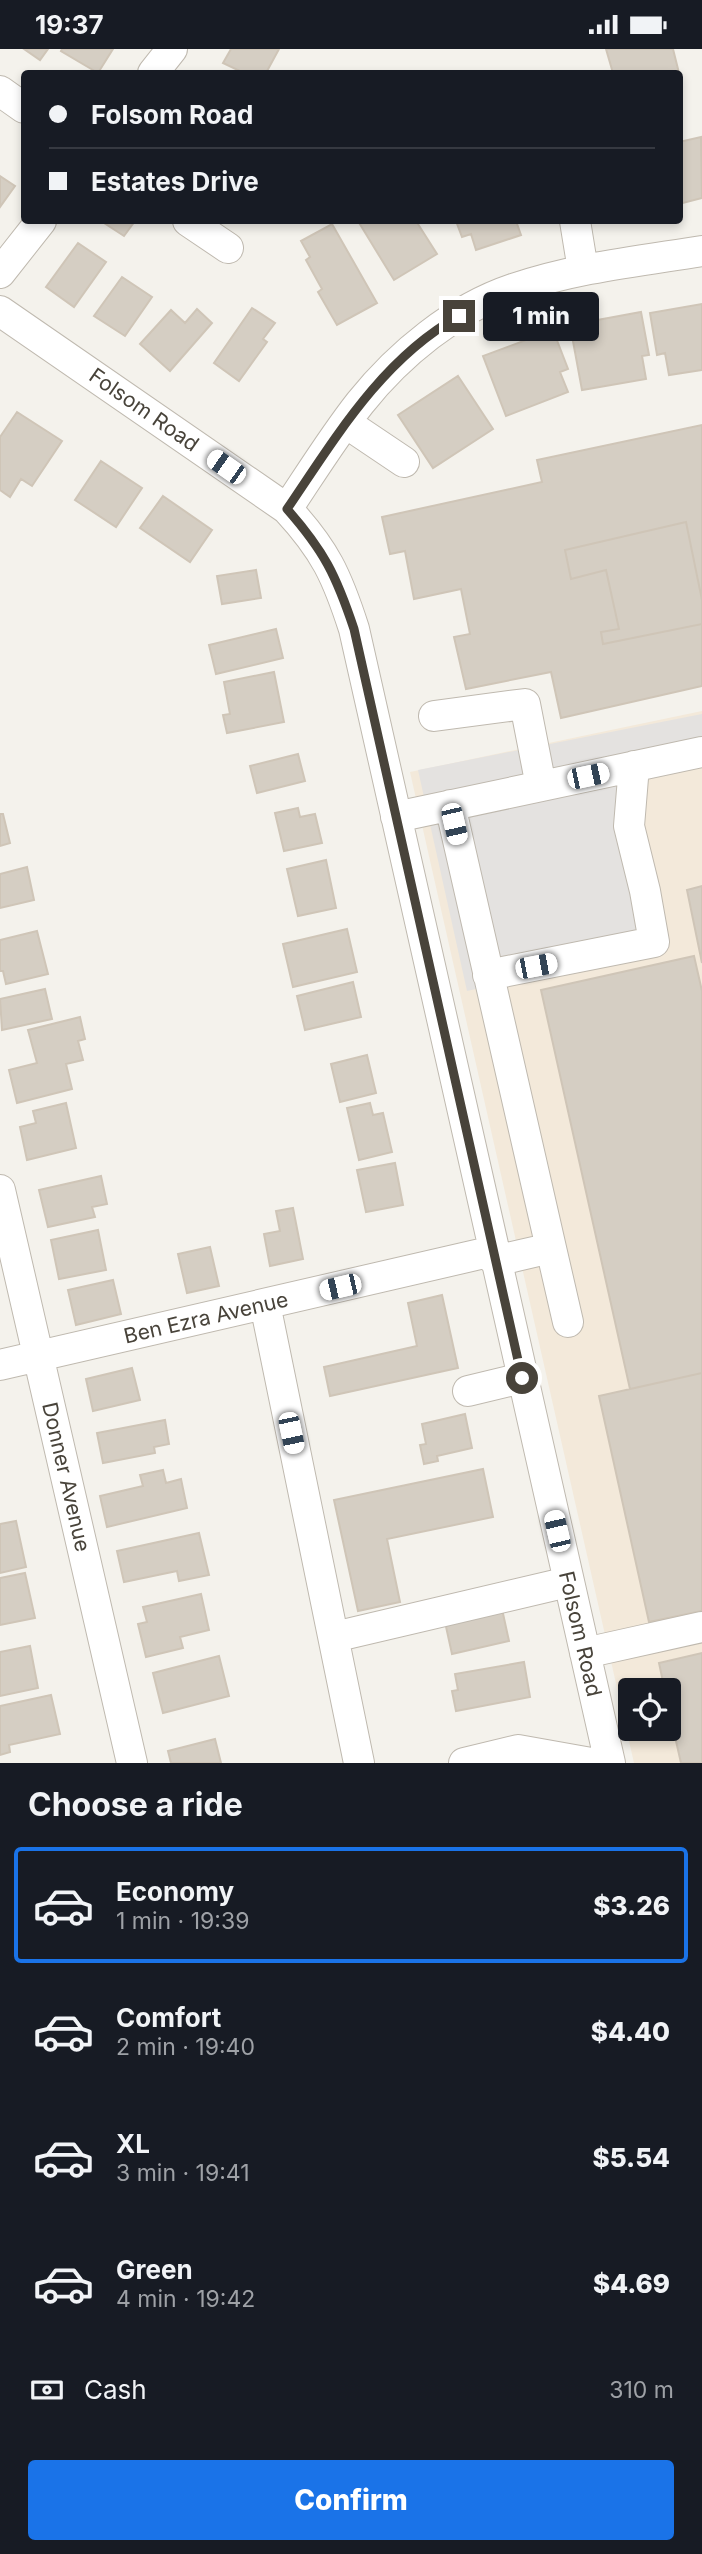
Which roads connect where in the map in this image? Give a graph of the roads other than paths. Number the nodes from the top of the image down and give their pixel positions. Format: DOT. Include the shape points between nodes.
graph roads {
  1 [pos="172,49"];
  2 [pos="155,70"];
  3 [pos="0,91"];
  4 [pos="21,106"];
  5 [pos="39,224"];
  6 [pos="192,224"];
  7 [pos="575,224"];
  8 [pos="228,248"];
  9 [pos="702,251"];
  10 [pos="583,270"];
  11 [pos="0,273"];
  12 [pos="0,311"];
  13 [pos="346,423"];
  14 [pos="404,462"];
  15 [pos="287,509"];
  16 [pos="434,716"];
  17 [pos="702,752"];
  18 [pos="634,766"];
  19 [pos="541,786"];
  20 [pos="450,805"];
  21 [pos="396,817"];
  22 [pos="488,975"];
  23 [pos="0,1190"];
  24 [pos="551,1248"];
  25 [pos="494,1256"];
  26 [pos="265,1304"];
  27 [pos="568,1322"];
  28 [pos="38,1357"];
  29 [pos="0,1365"];
  30 [pos="522,1378"];
  31 [pos="468,1391"];
  32 [pos="568,1582"];
  33 [pos="702,1627"];
  34 [pos="334,1637"];
  35 [pos="585,1653"];
  36 [pos="471,1762"];
  37 [pos="132,1763"];
  38 [pos="359,1763"];
  39 [pos="591,1763"];
  40 [pos="610,1763"];
  1 -- 2 [label="street"];
  3 -- 4 [label="street"];
  5 -- 11 [label="street"];
  6 -- 8 [label="street"];
  7 -- 10 [label="street"];
  9 -- 10 [label="street"];
  10 -- 13 [label="street" via="510,290 442,325 408,352"];
  12 -- 15 [label="street, Folsom Road"];
  13 -- 14 [label="street"];
  13 -- 15 [label="street"];
  15 -- 21 [label="street, Folsom Road" via="327,559 342,593"];
  16 -- 19 [label="street" via="525,704"];
  17 -- 18 [label="street"];
  18 -- 19 [label="street"];
  18 -- 22 [label="street" via="629,826 654,942"];
  19 -- 20 [label="street"];
  20 -- 21 [label="street"];
  20 -- 22 [label="street"];
  21 -- 25 [label="street, Folsom Road"];
  22 -- 24 [label="street"];
  23 -- 28 [label="street, Donner Avenue"];
  24 -- 25 [label="street, Ben Ezra Avenue"];
  24 -- 27 [label="street"];
  25 -- 26 [label="street, Ben Ezra Avenue"];
  25 -- 30 [label="street, Folsom Road"];
  26 -- 28 [label="street, Ben Ezra Avenue"];
  26 -- 34 [label="street" via="298,1431"];
  28 -- 29 [label="street, Ben Ezra Avenue"];
  28 -- 37 [label="street, Donner Avenue"];
  30 -- 31 [label="street"];
  30 -- 32 [label="street, Folsom Road"];
  32 -- 34 [label="street"];
  32 -- 35 [label="street, Folsom Road"];
  33 -- 35 [label="street"];
  34 -- 38 [label="street"];
  35 -- 40 [label="street, Folsom Road"];
  36 -- 39 [label="street" via="518,1750"];
}
